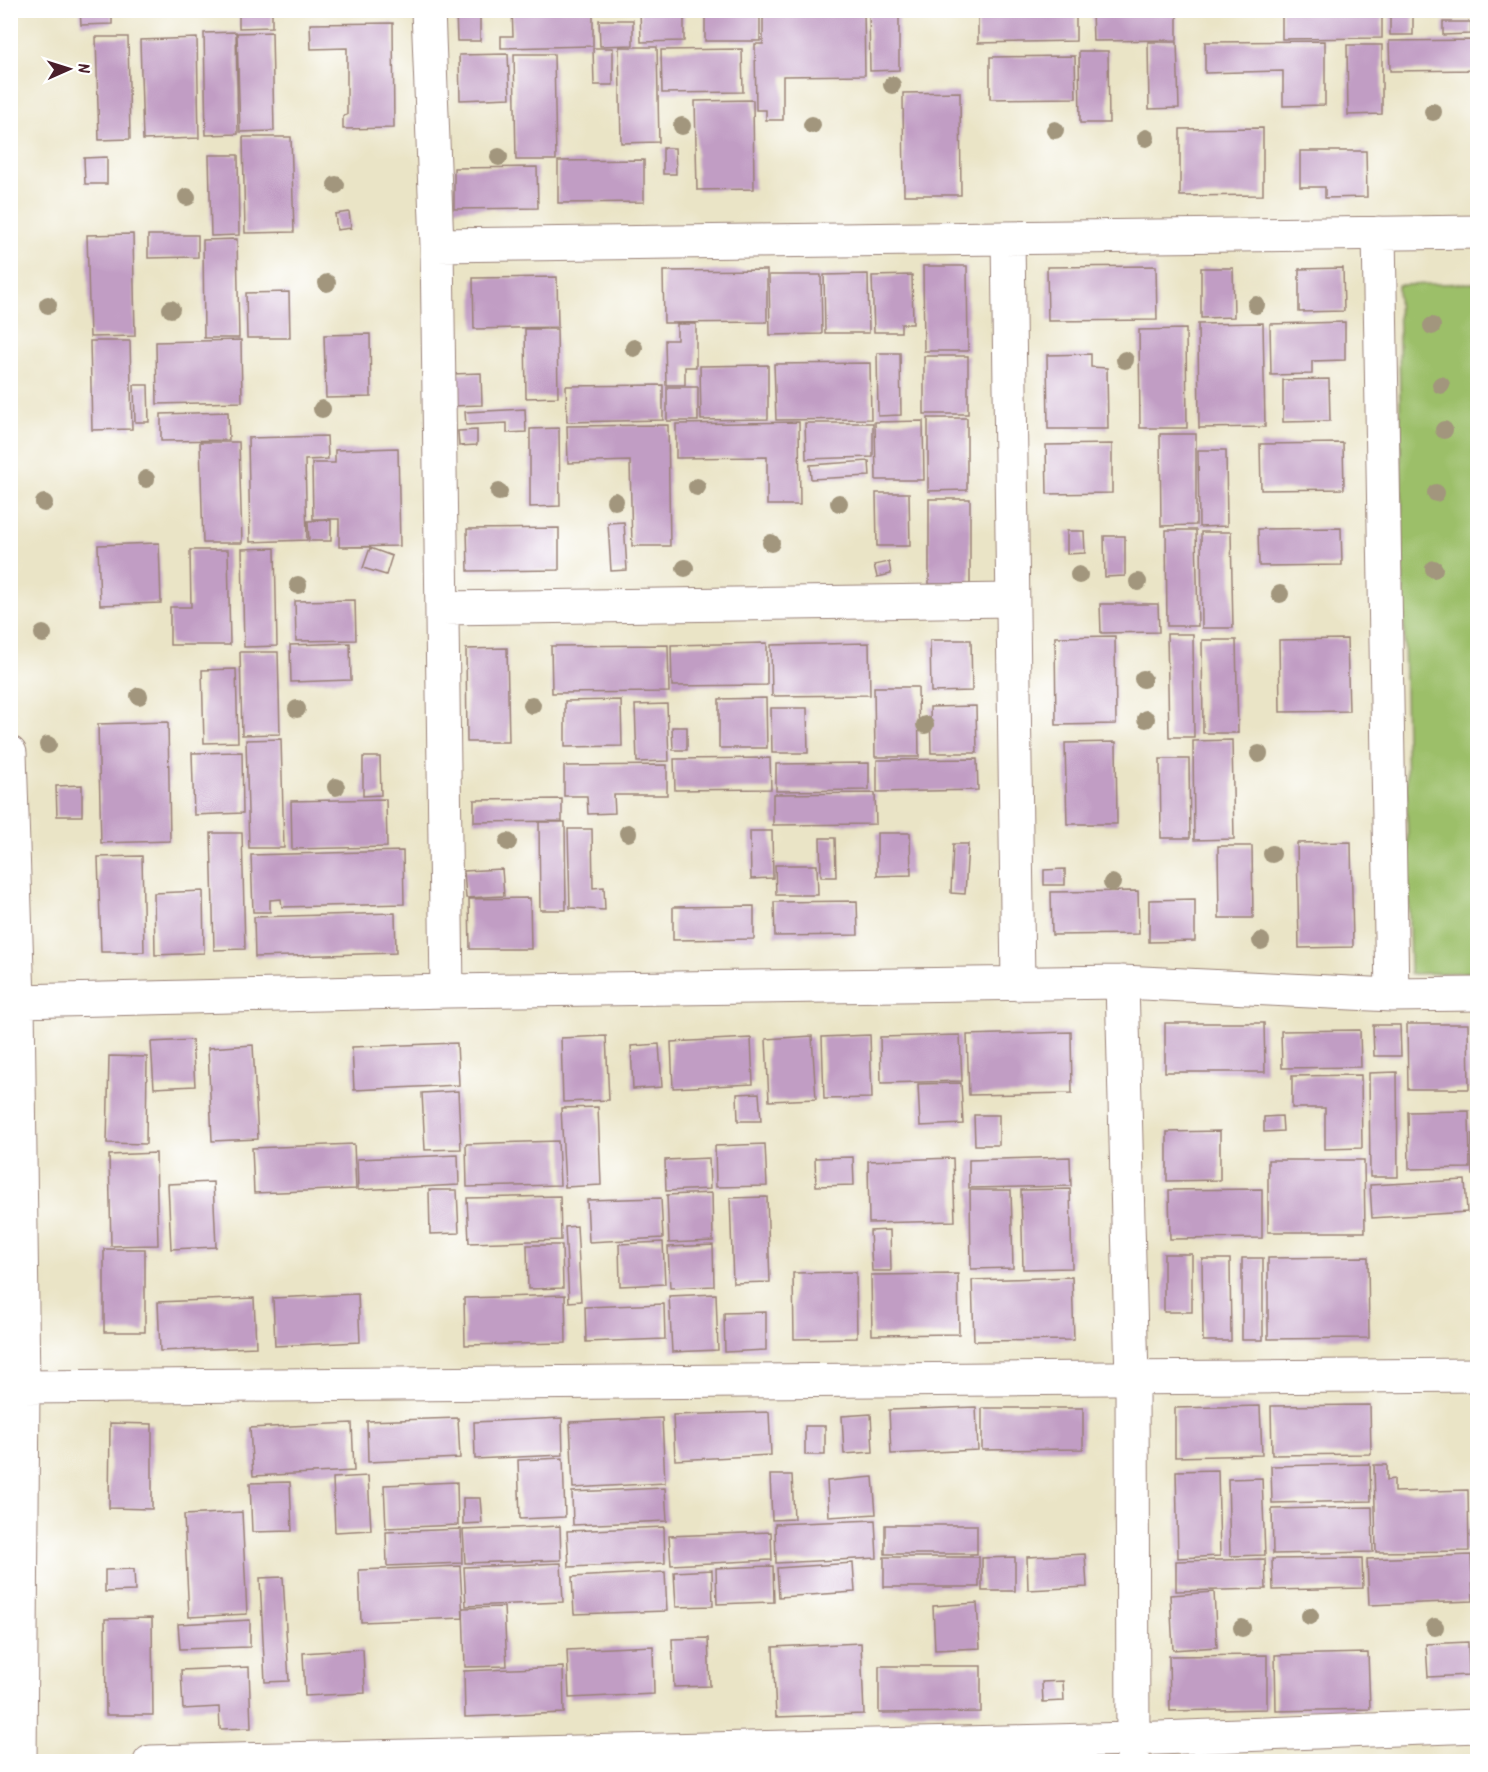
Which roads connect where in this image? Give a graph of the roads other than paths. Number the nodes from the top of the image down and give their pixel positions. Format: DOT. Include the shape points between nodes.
graph roads {
  1 [pos="428,10"];
  2 [pos="1478,232"];
  3 [pos="1379,233"];
  4 [pos="1008,238"];
  5 [pos="437,245"];
  6 [pos="1012,600"];
  7 [pos="442,608"];
  8 [pos="10,753"];
  9 [pos="1122,982"];
  10 [pos="1018,984"];
  11 [pos="447,991"];
  12 [pos="1478,994"];
  13 [pos="1392,995"];
  14 [pos="18,1000"];
  15 [pos="16,1220"];
  16 [pos="1478,1376"];
  17 [pos="1132,1379"];
  18 [pos="23,1387"];
  19 [pos="15,1692"];
  20 [pos="1478,1726"];
  21 [pos="1132,1750"];
  22 [pos="20,1761"];
  23 [pos="150,1761"];
  1 -- 5 [label="street"];
  2 -- 3 [label="street"];
  3 -- 4 [label="street"];
  3 -- 13 [label="street"];
  4 -- 5 [label="street"];
  4 -- 6 [label="street"];
  5 -- 7 [label="street"];
  6 -- 7 [label="street"];
  6 -- 10 [label="street"];
  7 -- 11 [label="street"];
  8 -- 14 [label="street"];
  9 -- 10 [label="street"];
  9 -- 13 [label="street"];
  9 -- 17 [label="street"];
  10 -- 11 [label="street"];
  11 -- 14 [label="street"];
  12 -- 13 [label="street"];
  14 -- 15 [label="street"];
  15 -- 18 [label="street"];
  16 -- 17 [label="street"];
  17 -- 18 [label="street"];
  17 -- 21 [label="street"];
  18 -- 19 [label="street"];
  19 -- 22 [label="street"];
  20 -- 21 [label="street"];
  21 -- 23 [label="street"];
}
